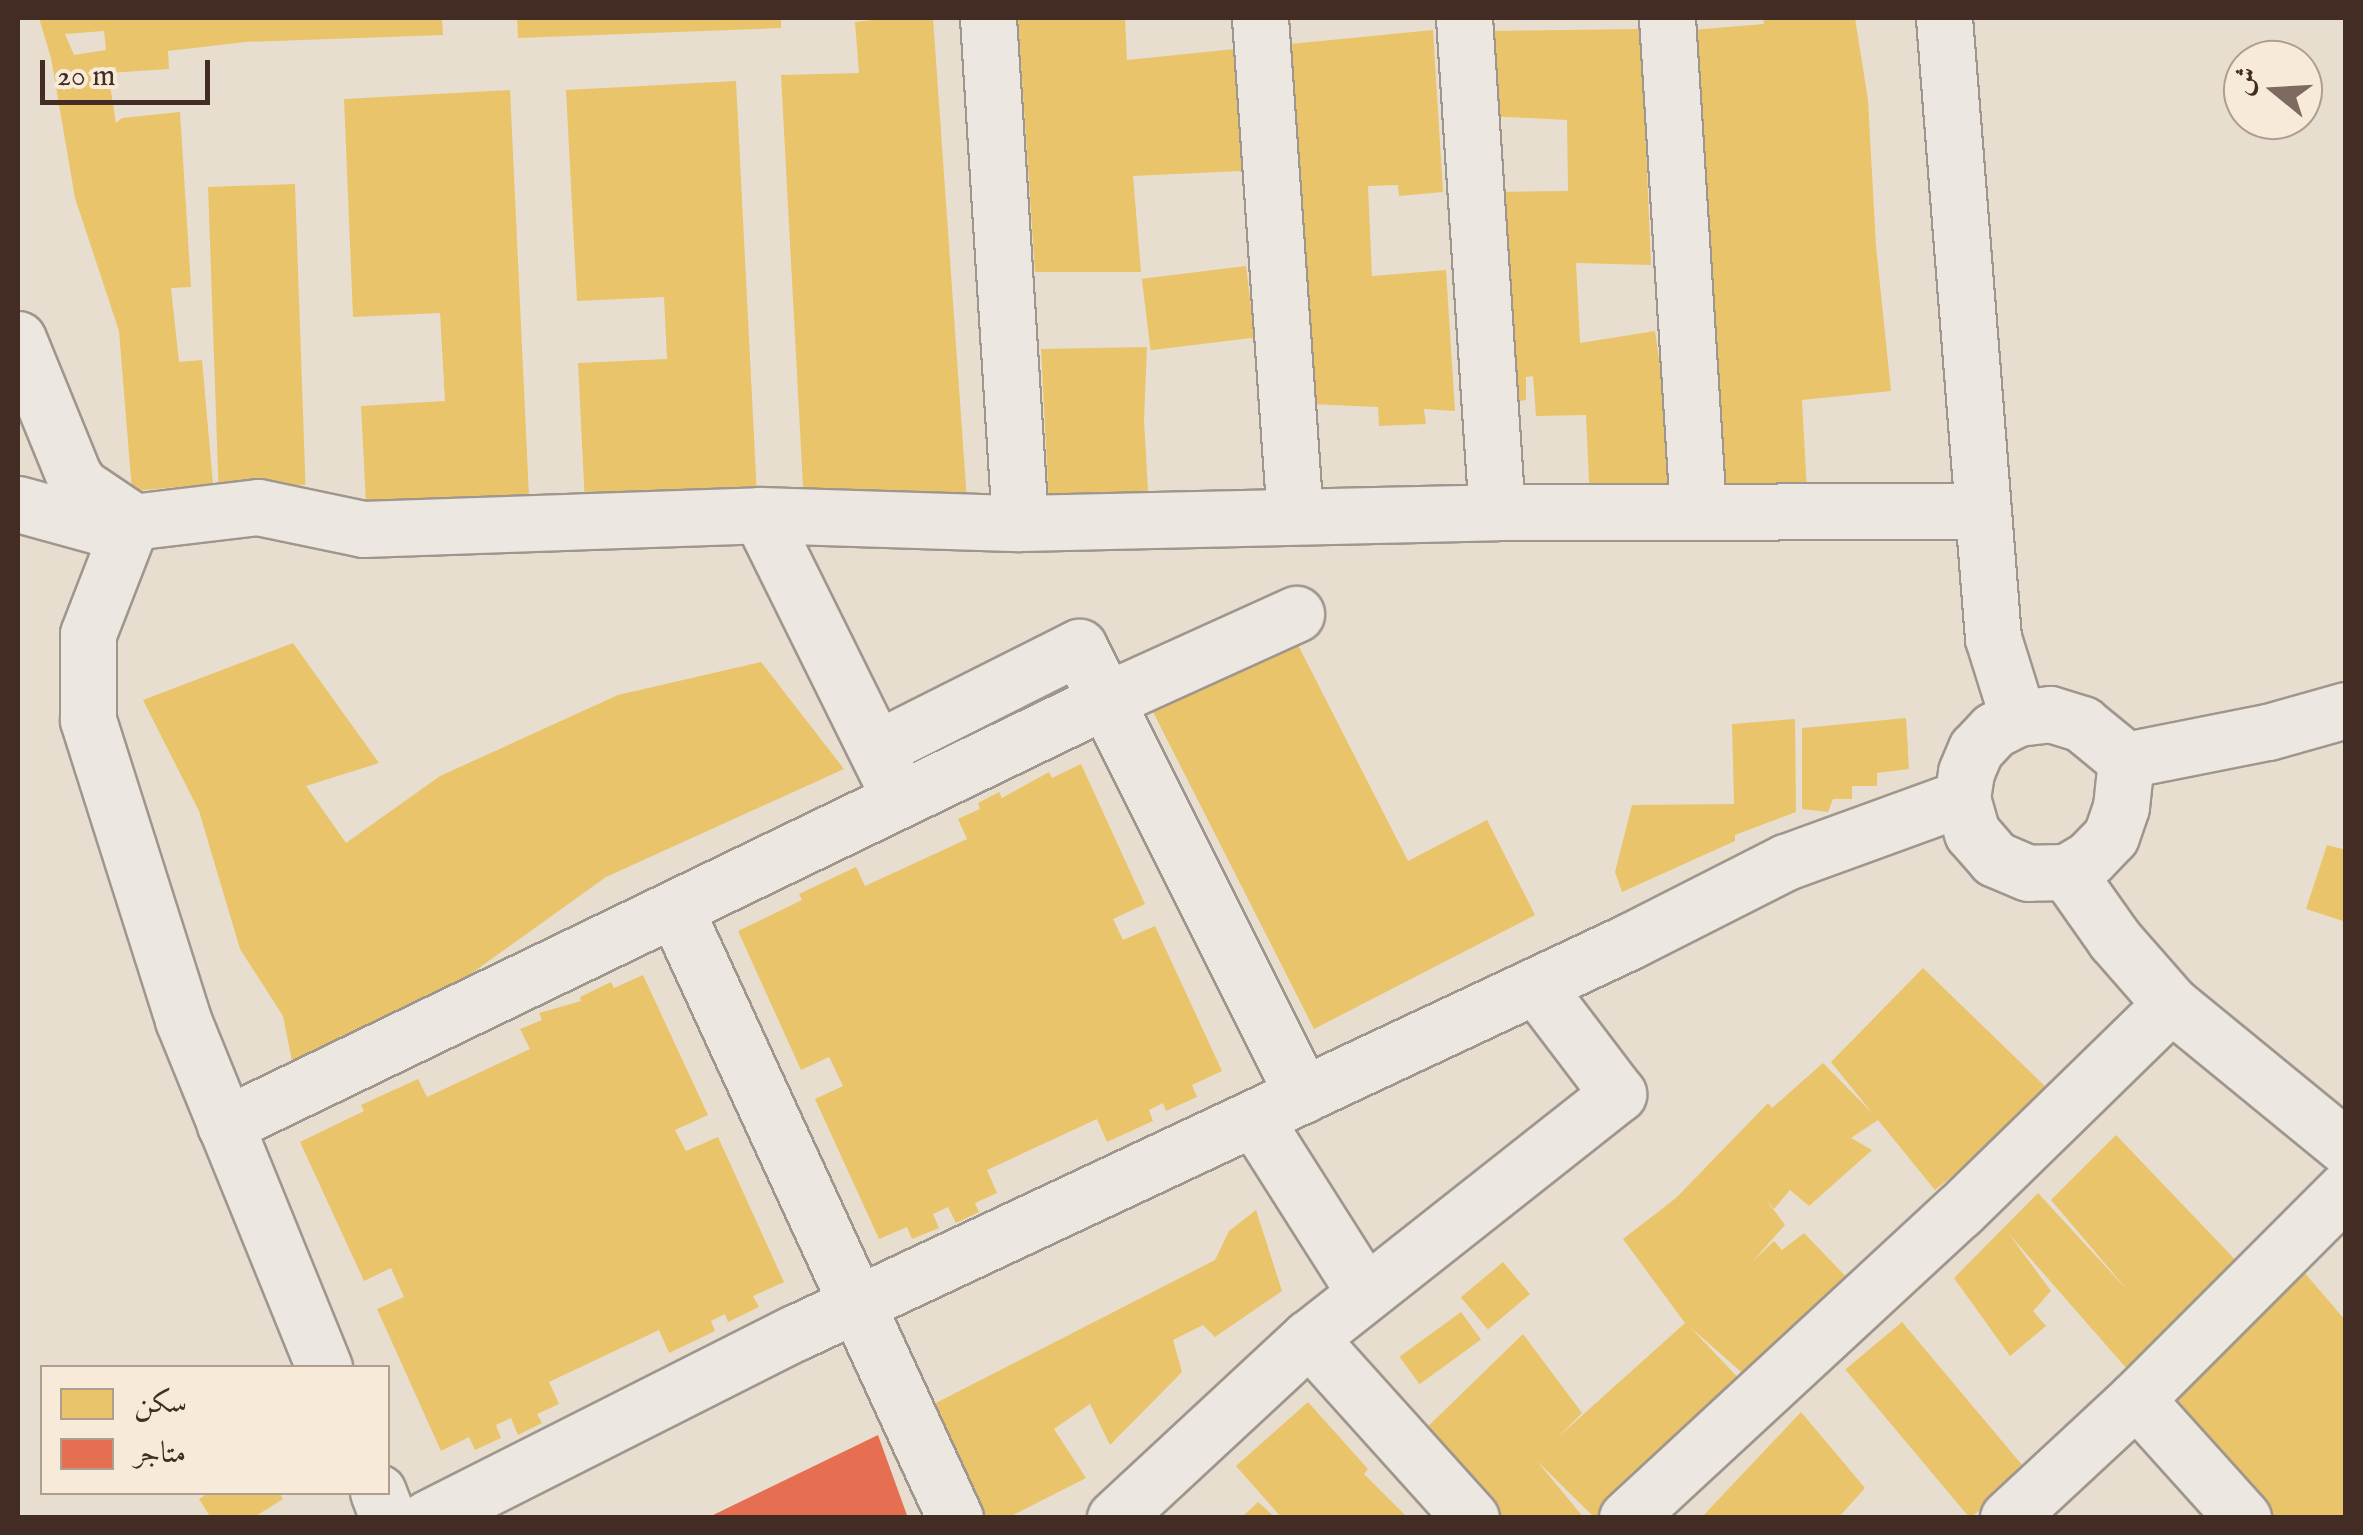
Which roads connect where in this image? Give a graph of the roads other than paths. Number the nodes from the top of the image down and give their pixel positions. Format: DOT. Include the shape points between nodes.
graph roads {
  1 [pos="988,18"];
  2 [pos="1260,18"];
  3 [pos="1464,18"];
  4 [pos="1667,18"];
  5 [pos="1944,18"];
  6 [pos="18,339"];
  7 [pos="18,504"];
  8 [pos="1983,511"];
  9 [pos="1498,512"];
  10 [pos="1698,512"];
  11 [pos="760,516"];
  12 [pos="1295,516"];
  13 [pos="125,523"];
  14 [pos="1020,523"];
  15 [pos="1296,614"];
  16 [pos="1104,701"];
  17 [pos="2346,710"];
  18 [pos="2018,718"];
  19 [pos="878,748"];
  20 [pos="2126,760"];
  21 [pos="1962,798"];
  22 [pos="900,801"];
  23 [pos="2067,872"];
  24 [pos="676,911"];
  25 [pos="1536,986"];
  26 [pos="2170,1004"];
  27 [pos="1303,1095"];
  28 [pos="1254,1118"];
  29 [pos="225,1125"];
  30 [pos="2346,1147"];
  31 [pos="2346,1190"];
  32 [pos="1365,1293"];
  33 [pos="854,1305"];
  34 [pos="1309,1338"];
  35 [pos="323,1365"];
  36 [pos="2136,1399"];
  37 [pos="1126,1514"];
  38 [pos="428,1518"];
  39 [pos="955,1518"];
  40 [pos="1470,1518"];
  41 [pos="1627,1518"];
  42 [pos="2008,1518"];
  43 [pos="2244,1518"];
  1 -- 14 [label="street"];
  2 -- 12 [label="street"];
  3 -- 9 [label="street"];
  4 -- 10 [label="street"];
  5 -- 8 [label="street"];
  6 -- 13 [label="street" via="74,476 117,507"];
  7 -- 13 [label="street" via="72,522"];
  8 -- 10 [label="street"];
  8 -- 18 [label="street" via="1994,638"];
  9 -- 10 [label="street"];
  9 -- 12 [label="street"];
  11 -- 13 [label="street" via="363,529 258,508"];
  11 -- 14 [label="street"];
  11 -- 19 [label="street"];
  12 -- 14 [label="street"];
  13 -- 29 [label="street" via="126,536 88,634 88,720 182,1020"];
  15 -- 16 [label="street"];
  16 -- 19 [label="street" via="1079,647"];
  16 -- 22 [label="street"];
  16 -- 27 [label="street"];
  17 -- 20 [label="street"];
  18 -- 20 [label="street" via="2050,714 2082,724"];
  18 -- 21 [label="street" via="1976,749"];
  19 -- 22 [label="street"];
  20 -- 23 [label="street" via="2110,836"];
  21 -- 23 [label="street" via="1972,832 1996,859 2028,873"];
  21 -- 25 [label="street" via="1786,862"];
  22 -- 24 [label="street"];
  23 -- 26 [label="street"];
  24 -- 29 [label="street"];
  24 -- 33 [label="street"];
  25 -- 27 [label="street"];
  25 -- 32 [label="street" via="1618,1094"];
  26 -- 30 [label="street"];
  26 -- 41 [label="street" via="1959,1211"];
  27 -- 28 [label="street"];
  28 -- 32 [label="street"];
  28 -- 33 [label="street"];
  29 -- 35 [label="street"];
  31 -- 36 [label="street"];
  32 -- 34 [label="street"];
  33 -- 38 [label="street"];
  33 -- 39 [label="street"];
  34 -- 37 [label="street"];
  34 -- 40 [label="street"];
  36 -- 42 [label="street"];
  36 -- 43 [label="street"];
}
